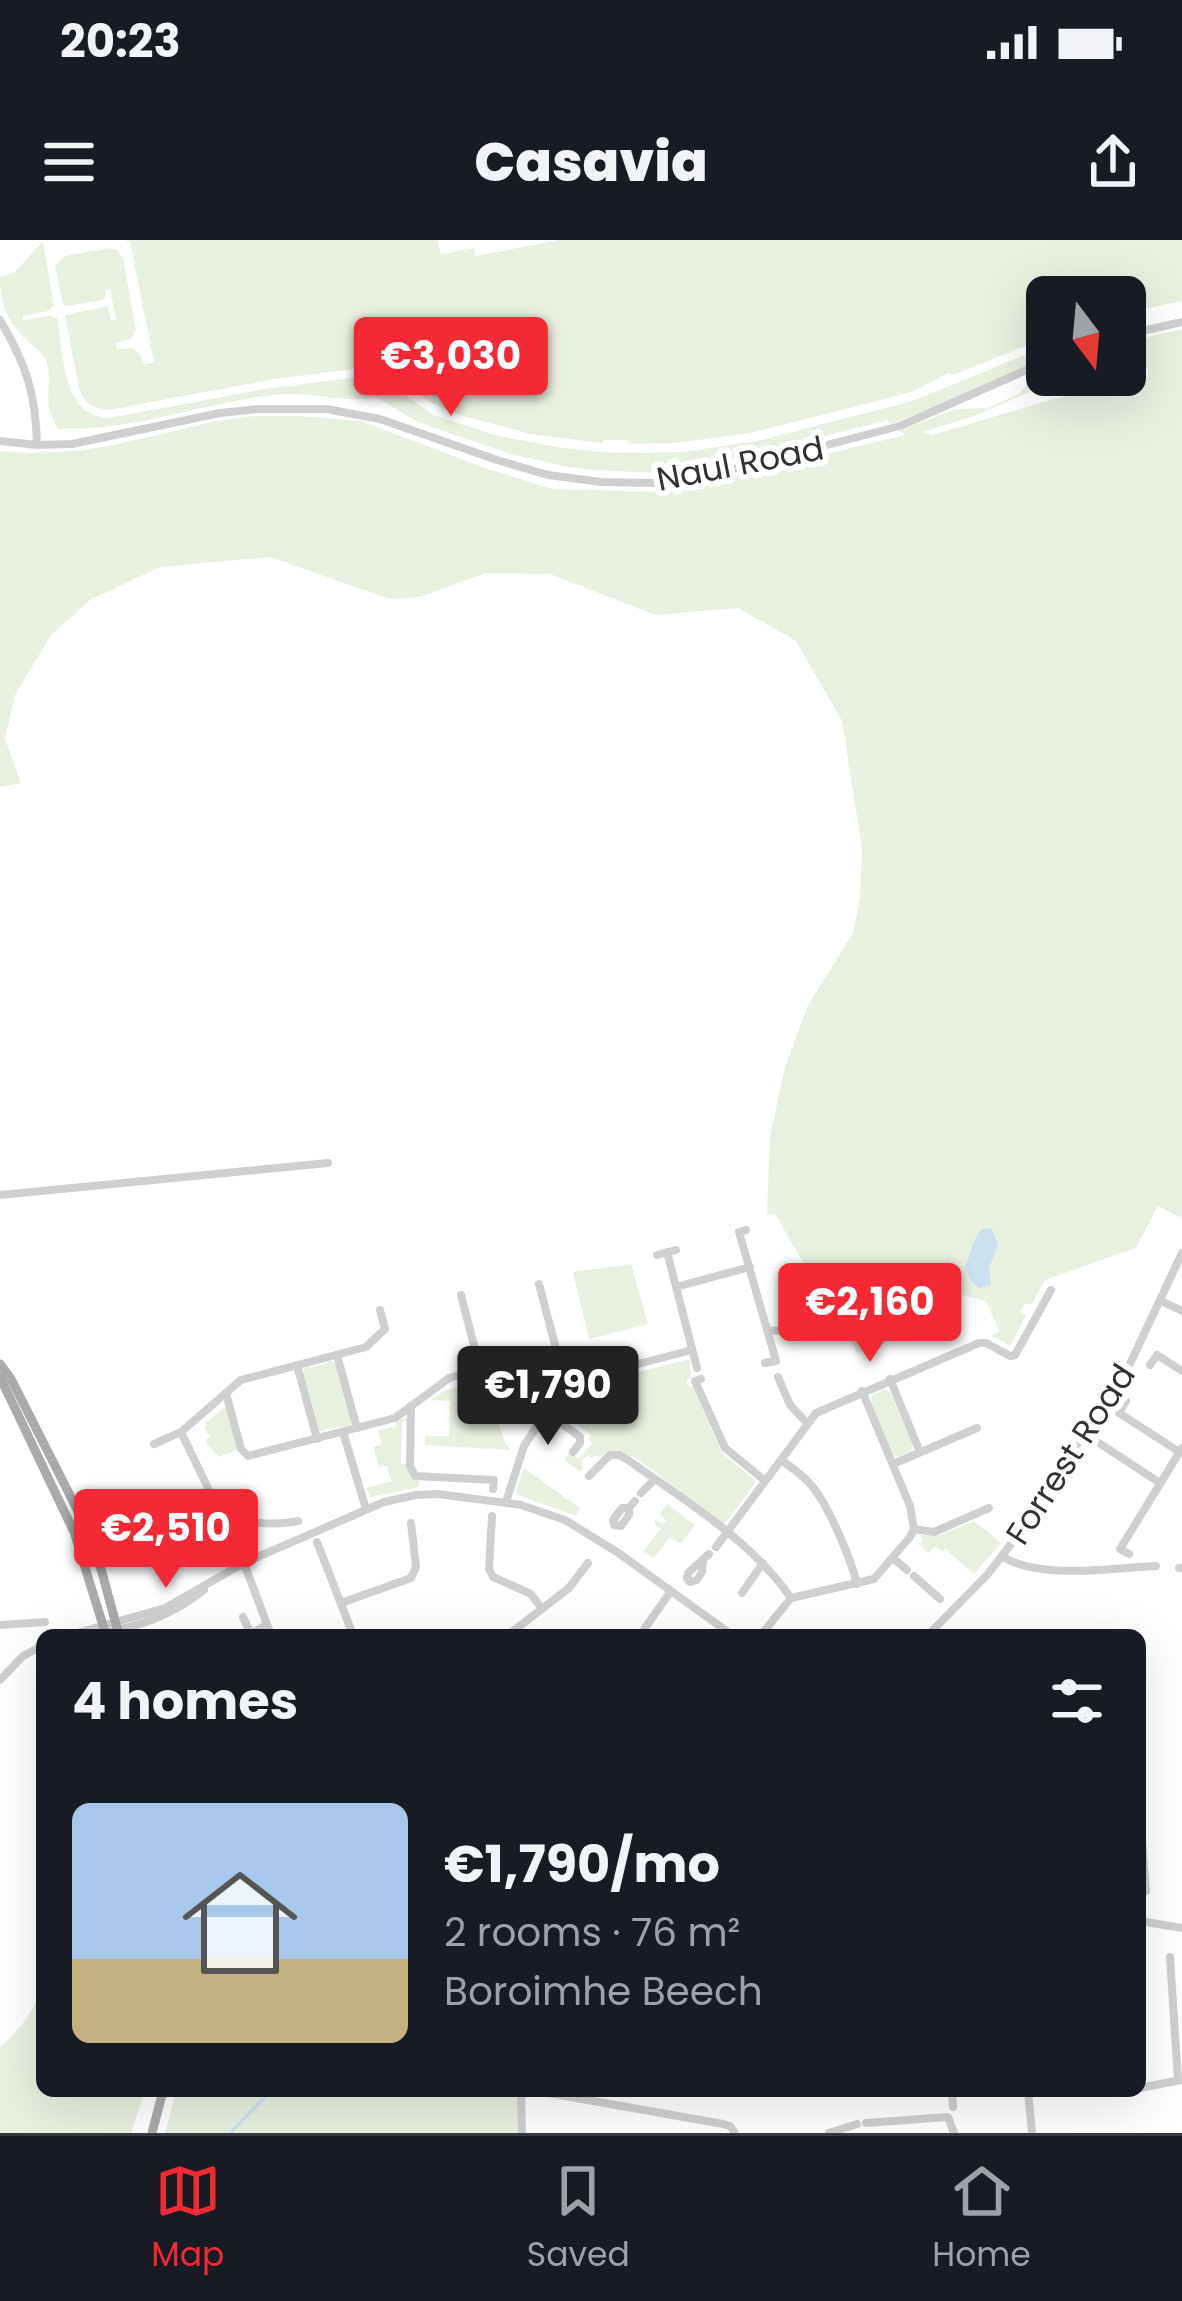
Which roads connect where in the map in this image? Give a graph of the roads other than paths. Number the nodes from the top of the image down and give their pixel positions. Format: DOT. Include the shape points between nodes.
graph roads {
  1 [pos="0,320"];
  2 [pos="1182,322"];
  3 [pos="1146,330"];
  4 [pos="1026,371"];
  5 [pos="0,441"];
  6 [pos="37,445"];
  7 [pos="328,1163"];
  8 [pos="0,1196"];
  9 [pos="746,1230"];
  10 [pos="666,1252"];
  11 [pos="1182,1253"];
  12 [pos="750,1268"];
  13 [pos="539,1284"];
  14 [pos="676,1287"];
  15 [pos="1051,1290"];
  16 [pos="460,1295"];
  17 [pos="1161,1301"];
  18 [pos="380,1310"];
  19 [pos="1182,1310"];
  20 [pos="831,1322"];
  21 [pos="768,1331"];
  22 [pos="555,1349"];
  23 [pos="692,1350"];
  24 [pos="337,1354"];
  25 [pos="0,1364"];
  26 [pos="765,1364"];
  27 [pos="297,1365"];
  28 [pos="1150,1365"];
  29 [pos="481,1369"];
  30 [pos="1182,1371"];
  31 [pos="0,1377"];
  32 [pos="778,1377"];
  33 [pos="890,1379"];
  34 [pos="510,1382"];
  35 [pos="565,1383"];
  36 [pos="862,1391"];
  37 [pos="226,1393"];
  38 [pos="1126,1401"];
  39 [pos="411,1406"];
  40 [pos="545,1411"];
  41 [pos="807,1423"];
  42 [pos="977,1428"];
  43 [pos="357,1429"];
  44 [pos="181,1432"];
  45 [pos="343,1432"];
  46 [pos="317,1438"];
  47 [pos="1096,1441"];
  48 [pos="154,1444"];
  49 [pos="1180,1449"];
  50 [pos="572,1452"];
  51 [pos="920,1452"];
  52 [pos="781,1460"];
  53 [pos="893,1464"];
  54 [pos="589,1477"];
  55 [pos="654,1480"];
  56 [pos="764,1480"];
  57 [pos="1160,1483"];
  58 [pos="494,1490"];
  59 [pos="635,1500"];
  60 [pos="506,1502"];
  61 [pos="989,1508"];
  62 [pos="366,1509"];
  63 [pos="493,1516"];
  64 [pos="298,1521"];
  65 [pos="411,1523"];
  66 [pos="914,1529"];
  67 [pos="726,1532"];
  68 [pos="317,1542"];
  69 [pos="709,1554"];
  70 [pos="1129,1554"];
  71 [pos="1003,1557"];
  72 [pos="893,1558"];
  73 [pos="244,1563"];
  74 [pos="588,1563"];
  75 [pos="764,1563"];
  76 [pos="1156,1566"];
  77 [pos="857,1584"];
  78 [pos="671,1592"];
  79 [pos="742,1593"];
  80 [pos="791,1598"];
  81 [pos="940,1599"];
  82 [pos="341,1603"];
  83 [pos="542,1609"];
  84 [pos="243,1616"];
  85 [pos="46,1622"];
  86 [pos="0,1625"];
  87 [pos="266,1625"];
  88 [pos="102,1629"];
  89 [pos="118,1629"];
  90 [pos="248,1629"];
  91 [pos="259,1629"];
  92 [pos="268,1629"];
  93 [pos="351,1629"];
  94 [pos="516,1629"];
  95 [pos="644,1629"];
  96 [pos="723,1629"];
  97 [pos="766,1629"];
  98 [pos="934,1629"];
  99 [pos="36,1649"];
  100 [pos="0,1680"];
  101 [pos="1146,1922"];
  102 [pos="1182,1928"];
  103 [pos="1170,1957"];
  104 [pos="1178,2004"];
  105 [pos="1180,2080"];
  106 [pos="1146,2087"];
  107 [pos="161,2097"];
  108 [pos="521,2097"];
  109 [pos="571,2097"];
  110 [pos="952,2097"];
  111 [pos="1029,2097"];
  112 [pos="953,2107"];
  113 [pos="152,2133"];
  114 [pos="522,2133"];
  115 [pos="735,2133"];
  116 [pos="830,2133"];
  117 [pos="954,2133"];
  118 [pos="1032,2133"];
  1 -- 6 [label="street" via="35,399"];
  2 -- 3 [label="street"];
  4 -- 6 [label="street, Naul Road" via="900,426 686,480 633,483 526,470 380,419 326,409 220,412 99,440"];
  5 -- 6 [label="street, Naul Road"];
  7 -- 8 [label="street"];
  9 -- 12 [label="street" via="739,1232"];
  10 -- 14 [label="street"];
  11 -- 17 [label="street, Forrest Road"];
  12 -- 14 [label="street"];
  12 -- 21 [label="street"];
  13 -- 22 [label="street"];
  14 -- 23 [label="street"];
  15 -- 33 [label="street" via="1015,1355 982,1342"];
  16 -- 29 [label="street"];
  17 -- 19 [label="street"];
  17 -- 71 [label="street, Forrest Road" via="1129,1368"];
  18 -- 24 [label="street" via="383,1333"];
  20 -- 21 [label="street"];
  21 -- 26 [label="street" via="776,1361"];
  22 -- 29 [label="street"];
  22 -- 35 [label="street"];
  23 -- 35 [label="street"];
  23 -- 56 [label="street" via="695,1378 725,1448"];
  24 -- 27 [label="street"];
  24 -- 43 [label="street"];
  25 -- 89 [label="main road" via="80,1513"];
  27 -- 37 [label="street" via="241,1380"];
  27 -- 46 [label="street"];
  28 -- 30 [label="street" via="1156,1354"];
  29 -- 34 [label="street" via="487,1387"];
  29 -- 39 [label="street" via="449,1378"];
  31 -- 88 [label="main road" via="74,1532"];
  32 -- 41 [label="street"];
  33 -- 36 [label="street"];
  33 -- 51 [label="street"];
  35 -- 40 [label="street"];
  36 -- 41 [label="street"];
  36 -- 53 [label="street"];
  37 -- 44 [label="street"];
  37 -- 46 [label="street" via="244,1455"];
  38 -- 49 [label="street" via="1119,1413"];
  39 -- 43 [label="street"];
  39 -- 58 [label="street" via="415,1476 494,1480"];
  40 -- 50 [label="street" via="580,1438"];
  40 -- 60 [label="street"];
  41 -- 52 [label="street"];
  42 -- 51 [label="street"];
  43 -- 45 [label="street"];
  44 -- 48 [label="street"];
  44 -- 64 [label="street" via="220,1513 255,1524"];
  45 -- 46 [label="street"];
  45 -- 62 [label="street"];
  47 -- 57 [label="street"];
  49 -- 57 [label="street"];
  51 -- 53 [label="street"];
  52 -- 56 [label="street"];
  52 -- 77 [label="street" via="819,1495"];
  53 -- 66 [label="street"];
  54 -- 55 [label="street" via="619,1455"];
  55 -- 59 [label="street"];
  55 -- 67 [label="street"];
  56 -- 67 [label="street"];
  57 -- 70 [label="street" via="1120,1549"];
  60 -- 62 [label="street" via="416,1495"];
  60 -- 78 [label="street" via="565,1520"];
  61 -- 66 [label="street" via="934,1532"];
  62 -- 73 [label="street"];
  63 -- 83 [label="street" via="488,1569"];
  65 -- 82 [label="street" via="410,1577"];
  66 -- 72 [label="street"];
  67 -- 69 [label="street"];
  67 -- 75 [label="street"];
  68 -- 82 [label="street"];
  71 -- 76 [label="street" via="1063,1570"];
  71 -- 98 [label="street, Forrest Road"];
  72 -- 77 [label="street"];
  72 -- 81 [label="street"];
  73 -- 87 [label="street"];
  73 -- 89 [label="street" via="172,1613"];
  74 -- 83 [label="street"];
  75 -- 79 [label="street"];
  75 -- 80 [label="street"];
  77 -- 80 [label="street"];
  78 -- 95 [label="street"];
  78 -- 96 [label="street"];
  80 -- 97 [label="street"];
  82 -- 93 [label="street"];
  83 -- 94 [label="street"];
  84 -- 90 [label="street"];
  85 -- 86 [label="street"];
  87 -- 91 [label="street"];
  87 -- 92 [label="street"];
  99 -- 100 [label="street"];
  101 -- 102 [label="street"];
  103 -- 104 [label="street"];
  104 -- 105 [label="street"];
  105 -- 106 [label="street"];
  107 -- 113 [label="main road"];
  108 -- 114 [label="street"];
  109 -- 115 [label="street" via="721,2123"];
  110 -- 112 [label="street"];
  111 -- 118 [label="street"];
  116 -- 117 [label="street" via="949,2117"];
}
